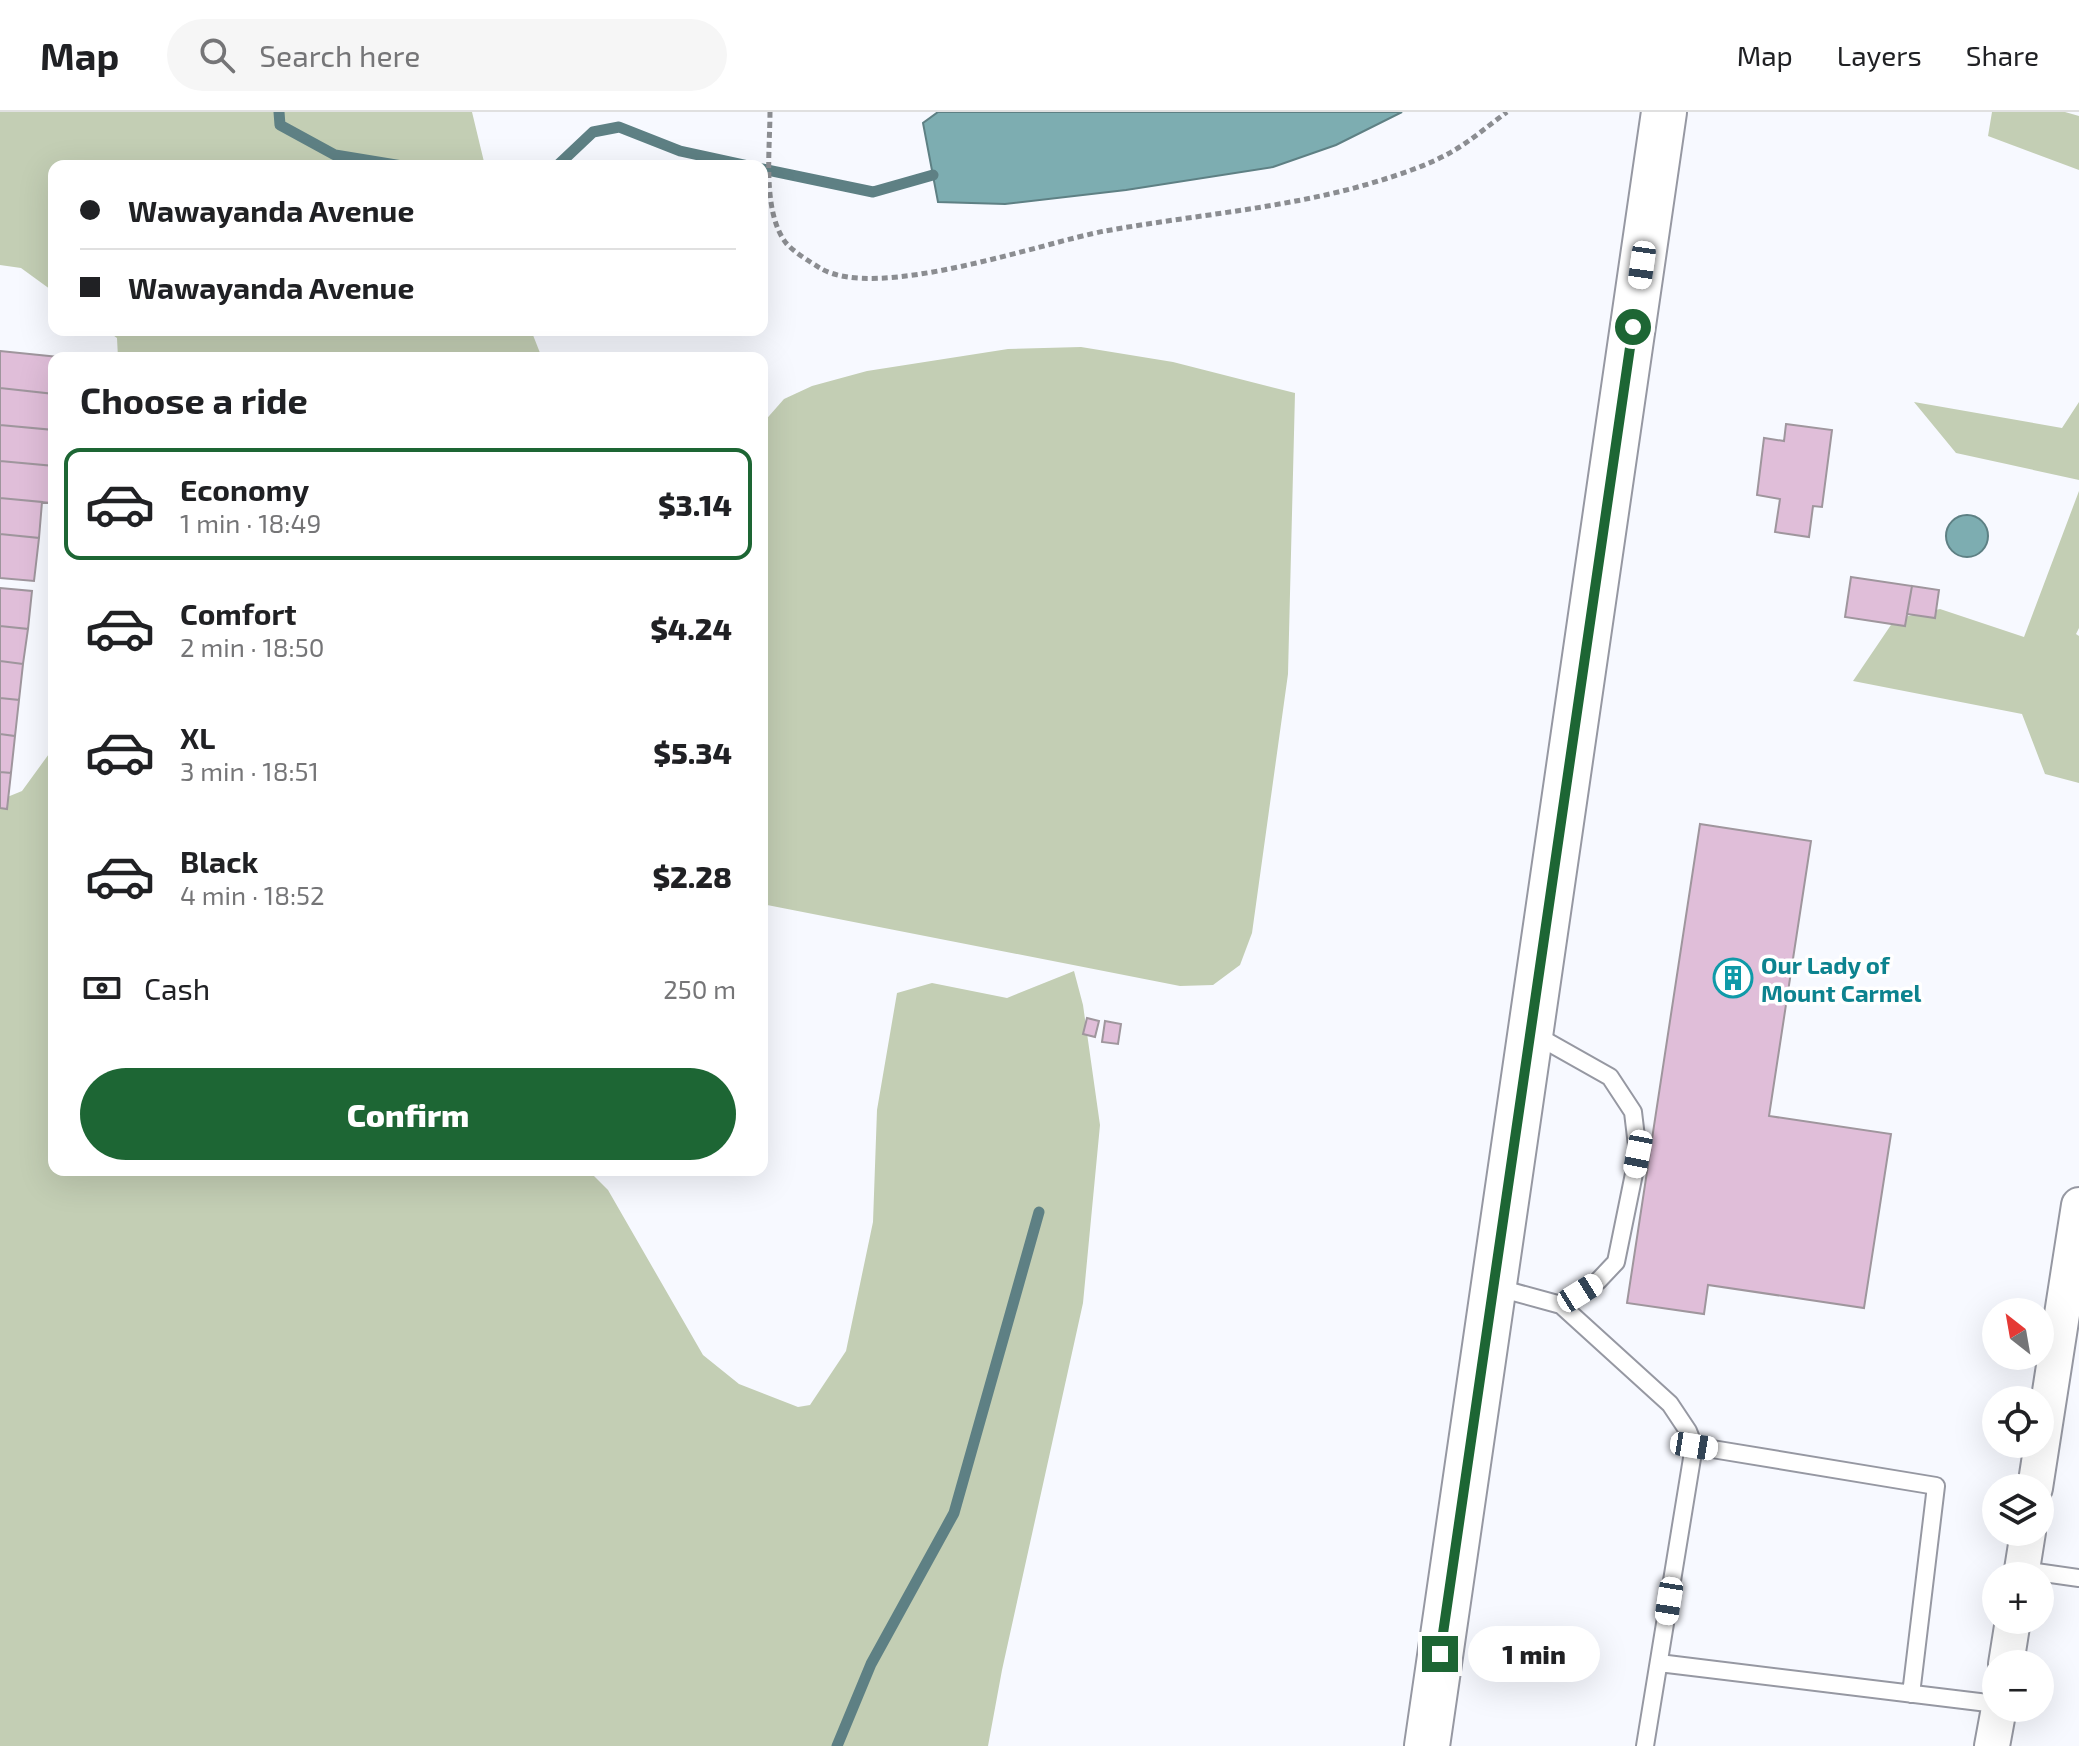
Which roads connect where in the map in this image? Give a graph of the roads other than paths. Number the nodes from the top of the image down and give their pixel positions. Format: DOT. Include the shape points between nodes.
graph roads {
  1 [pos="1664,112"];
  2 [pos="1531,1033"];
  3 [pos="2079,1205"];
  4 [pos="1494,1286"];
  5 [pos="1561,1305"];
  6 [pos="1694,1446"];
  7 [pos="2037,1474"];
  8 [pos="2054,1576"];
  9 [pos="2079,1578"];
  10 [pos="1659,1663"];
  11 [pos="1911,1694"];
  12 [pos="1982,1704"];
  13 [pos="1995,1722"];
  14 [pos="1427,1746"];
  15 [pos="1645,1746"];
  16 [pos="1992,1746"];
  1 -- 2 [label="street"];
  2 -- 4 [label="street"];
  2 -- 5 [label="lane" via="1610,1077 1633,1112 1638,1154 1616,1262"];
  3 -- 7 [label="street"];
  4 -- 5 [label="lane"];
  4 -- 14 [label="street"];
  5 -- 6 [label="lane" via="1670,1404"];
  6 -- 10 [label="lane"];
  6 -- 11 [label="lane" via="1936,1486"];
  8 -- 9 [label="lane"];
  10 -- 11 [label="lane"];
  10 -- 15 [label="lane"];
  11 -- 12 [label="lane"];
  13 -- 16 [label="street"];
}
